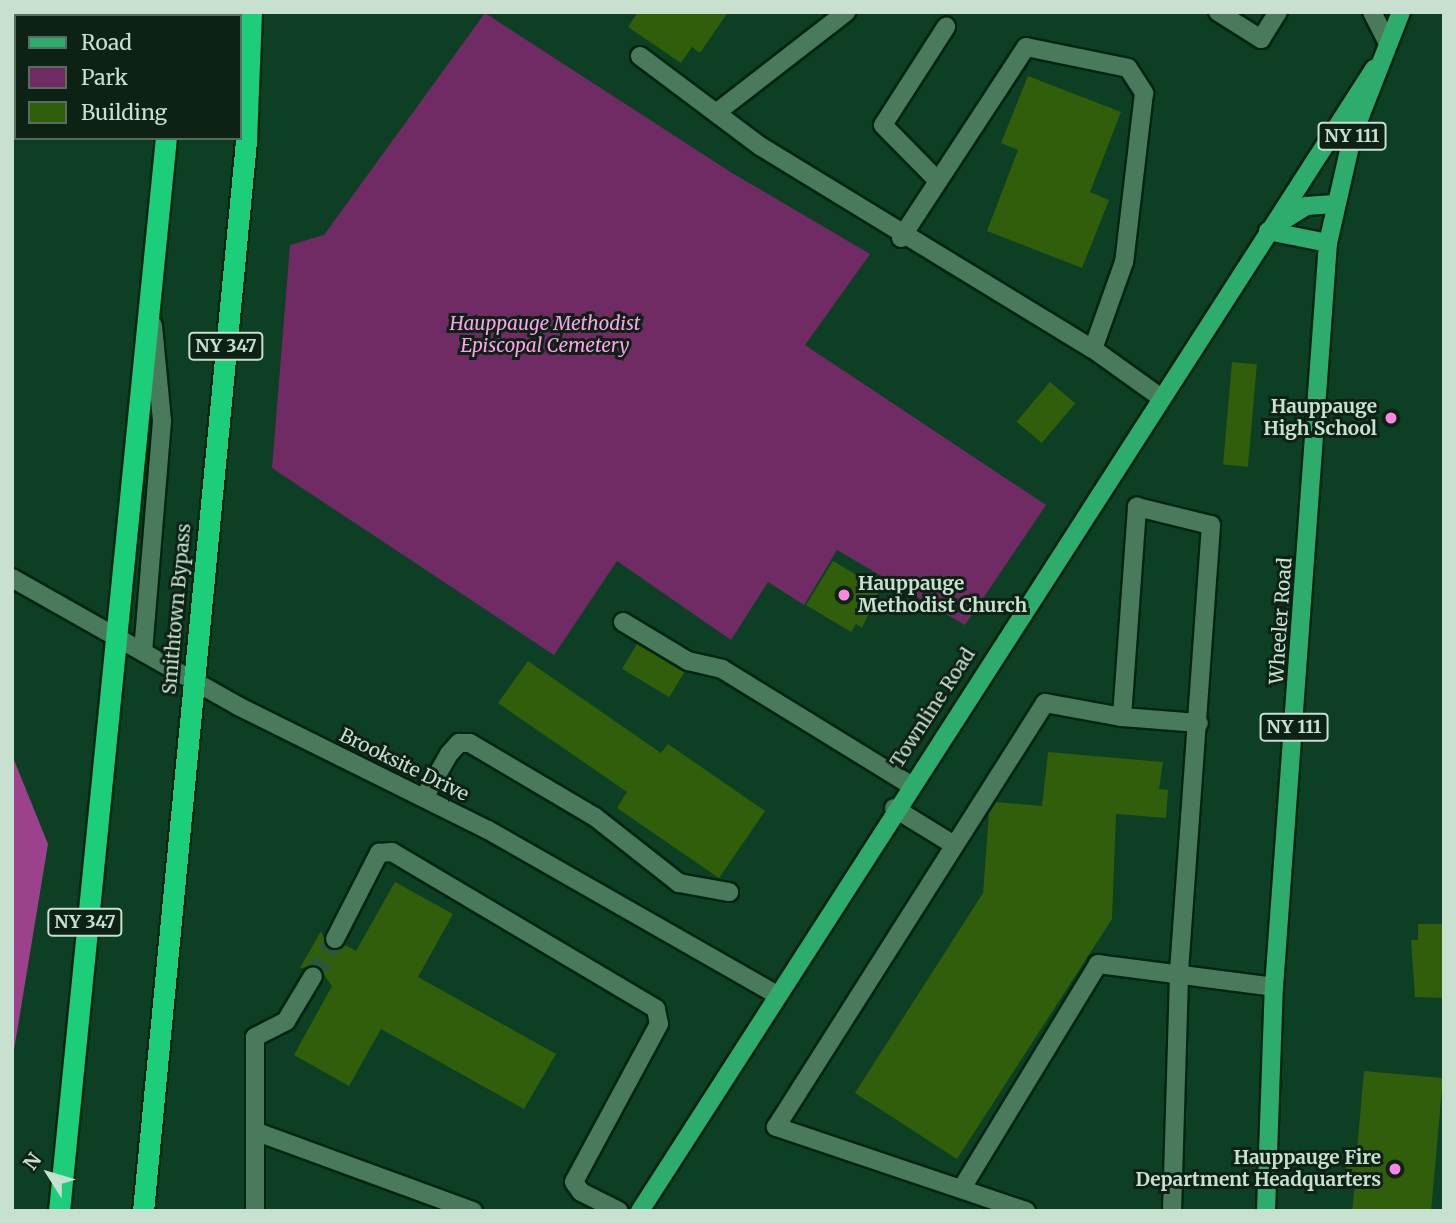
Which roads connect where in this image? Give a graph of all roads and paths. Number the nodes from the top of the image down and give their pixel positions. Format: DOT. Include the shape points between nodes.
graph roads {
  1 [pos="251,12"];
  2 [pos="846,12"];
  3 [pos="1219,12"];
  4 [pos="1278,12"];
  5 [pos="1373,12"];
  6 [pos="1401,12"];
  7 [pos="946,27"];
  8 [pos="1387,41"];
  9 [pos="640,56"];
  10 [pos="1374,69"];
  11 [pos="716,113"];
  12 [pos="166,140"];
  13 [pos="938,181"];
  14 [pos="1334,204"];
  15 [pos="1268,231"];
  16 [pos="901,238"];
  17 [pos="1328,243"];
  18 [pos="150,290"];
  19 [pos="1093,349"];
  20 [pos="1160,397"];
  21 [pos="12,578"];
  22 [pos="623,622"];
  23 [pos="111,634"];
  24 [pos="143,652"];
  25 [pos="194,680"];
  26 [pos="1122,717"];
  27 [pos="1199,723"];
  28 [pos="909,785"];
  29 [pos="424,798"];
  30 [pos="894,808"];
  31 [pos="951,843"];
  32 [pos="729,892"];
  33 [pos="335,939"];
  34 [pos="313,976"];
  35 [pos="1179,976"];
  36 [pos="1274,987"];
  37 [pos="775,993"];
  38 [pos="257,1132"];
  39 [pos="962,1188"];
  40 [pos="256,1210"];
  41 [pos="59,1211"];
  42 [pos="143,1211"];
  43 [pos="473,1211"];
  44 [pos="620,1211"];
  45 [pos="640,1211"];
  46 [pos="1026,1211"];
  47 [pos="1172,1211"];
  48 [pos="1265,1211"];
  1 -- 25 [label="highway, Smithtown Bypass / NY 347" via="246,141"];
  2 -- 11 [label="street"];
  3 -- 4 [label="street" via="1261,39"];
  5 -- 8 [label="street"];
  6 -- 8 [label="main road, Townline Road / NY 111"];
  7 -- 13 [label="street" via="883,125"];
  8 -- 10 [label="main road, Townline Road / NY 111"];
  9 -- 11 [label="street"];
  10 -- 14 [label="main road, Townline Road / NY 111"];
  10 -- 15 [label="main road, Townline Road"];
  11 -- 16 [label="street"];
  12 -- 18 [label="highway, NY 347"];
  13 -- 16 [label="street"];
  13 -- 19 [label="street" via="1026,47 1128,68 1144,93 1124,262"];
  14 -- 15 [label="main road, Townline Road" via="1306,206"];
  14 -- 17 [label="main road, Wheeler Road / NY 111"];
  15 -- 17 [label="main road"];
  15 -- 20 [label="main road, Townline Road"];
  16 -- 19 [label="street"];
  17 -- 36 [label="main road, Wheeler Road / NY 111"];
  18 -- 23 [label="highway, NY 347"];
  18 -- 24 [label="street" via="162,421"];
  19 -- 20 [label="street"];
  20 -- 28 [label="main road, Townline Road"];
  21 -- 23 [label="street, Brooksite Drive"];
  22 -- 28 [label="street" via="688,661 722,669"];
  23 -- 24 [label="street, Brooksite Drive"];
  23 -- 41 [label="highway, NY 347"];
  24 -- 25 [label="street, Brooksite Drive"];
  25 -- 29 [label="street, Brooksite Drive"];
  25 -- 42 [label="highway, Smithtown Bypass / NY 347"];
  26 -- 27 [label="street"];
  26 -- 27 [label="street" via="1137,507 1211,525"];
  26 -- 31 [label="street" via="1045,703"];
  27 -- 35 [label="street"];
  28 -- 30 [label="main road, Townline Road"];
  29 -- 32 [label="street" via="449,754 459,743 470,743 595,817 679,883"];
  29 -- 37 [label="street, Brooksite Drive"];
  30 -- 31 [label="street"];
  30 -- 37 [label="main road, Townline Road"];
  31 -- 39 [label="street" via="776,1127"];
  33 -- 44 [label="street" via="379,853 392,852 656,1009 659,1024 574,1182 581,1192"];
  34 -- 38 [label="street" via="286,1021 255,1037"];
  35 -- 36 [label="street"];
  35 -- 39 [label="street" via="1098,964"];
  35 -- 47 [label="street"];
  36 -- 48 [label="main road, Wheeler Road / NY 111"];
  37 -- 45 [label="main road, Townline Road"];
  38 -- 40 [label="street"];
  38 -- 43 [label="street"];
  39 -- 46 [label="street"];
}
